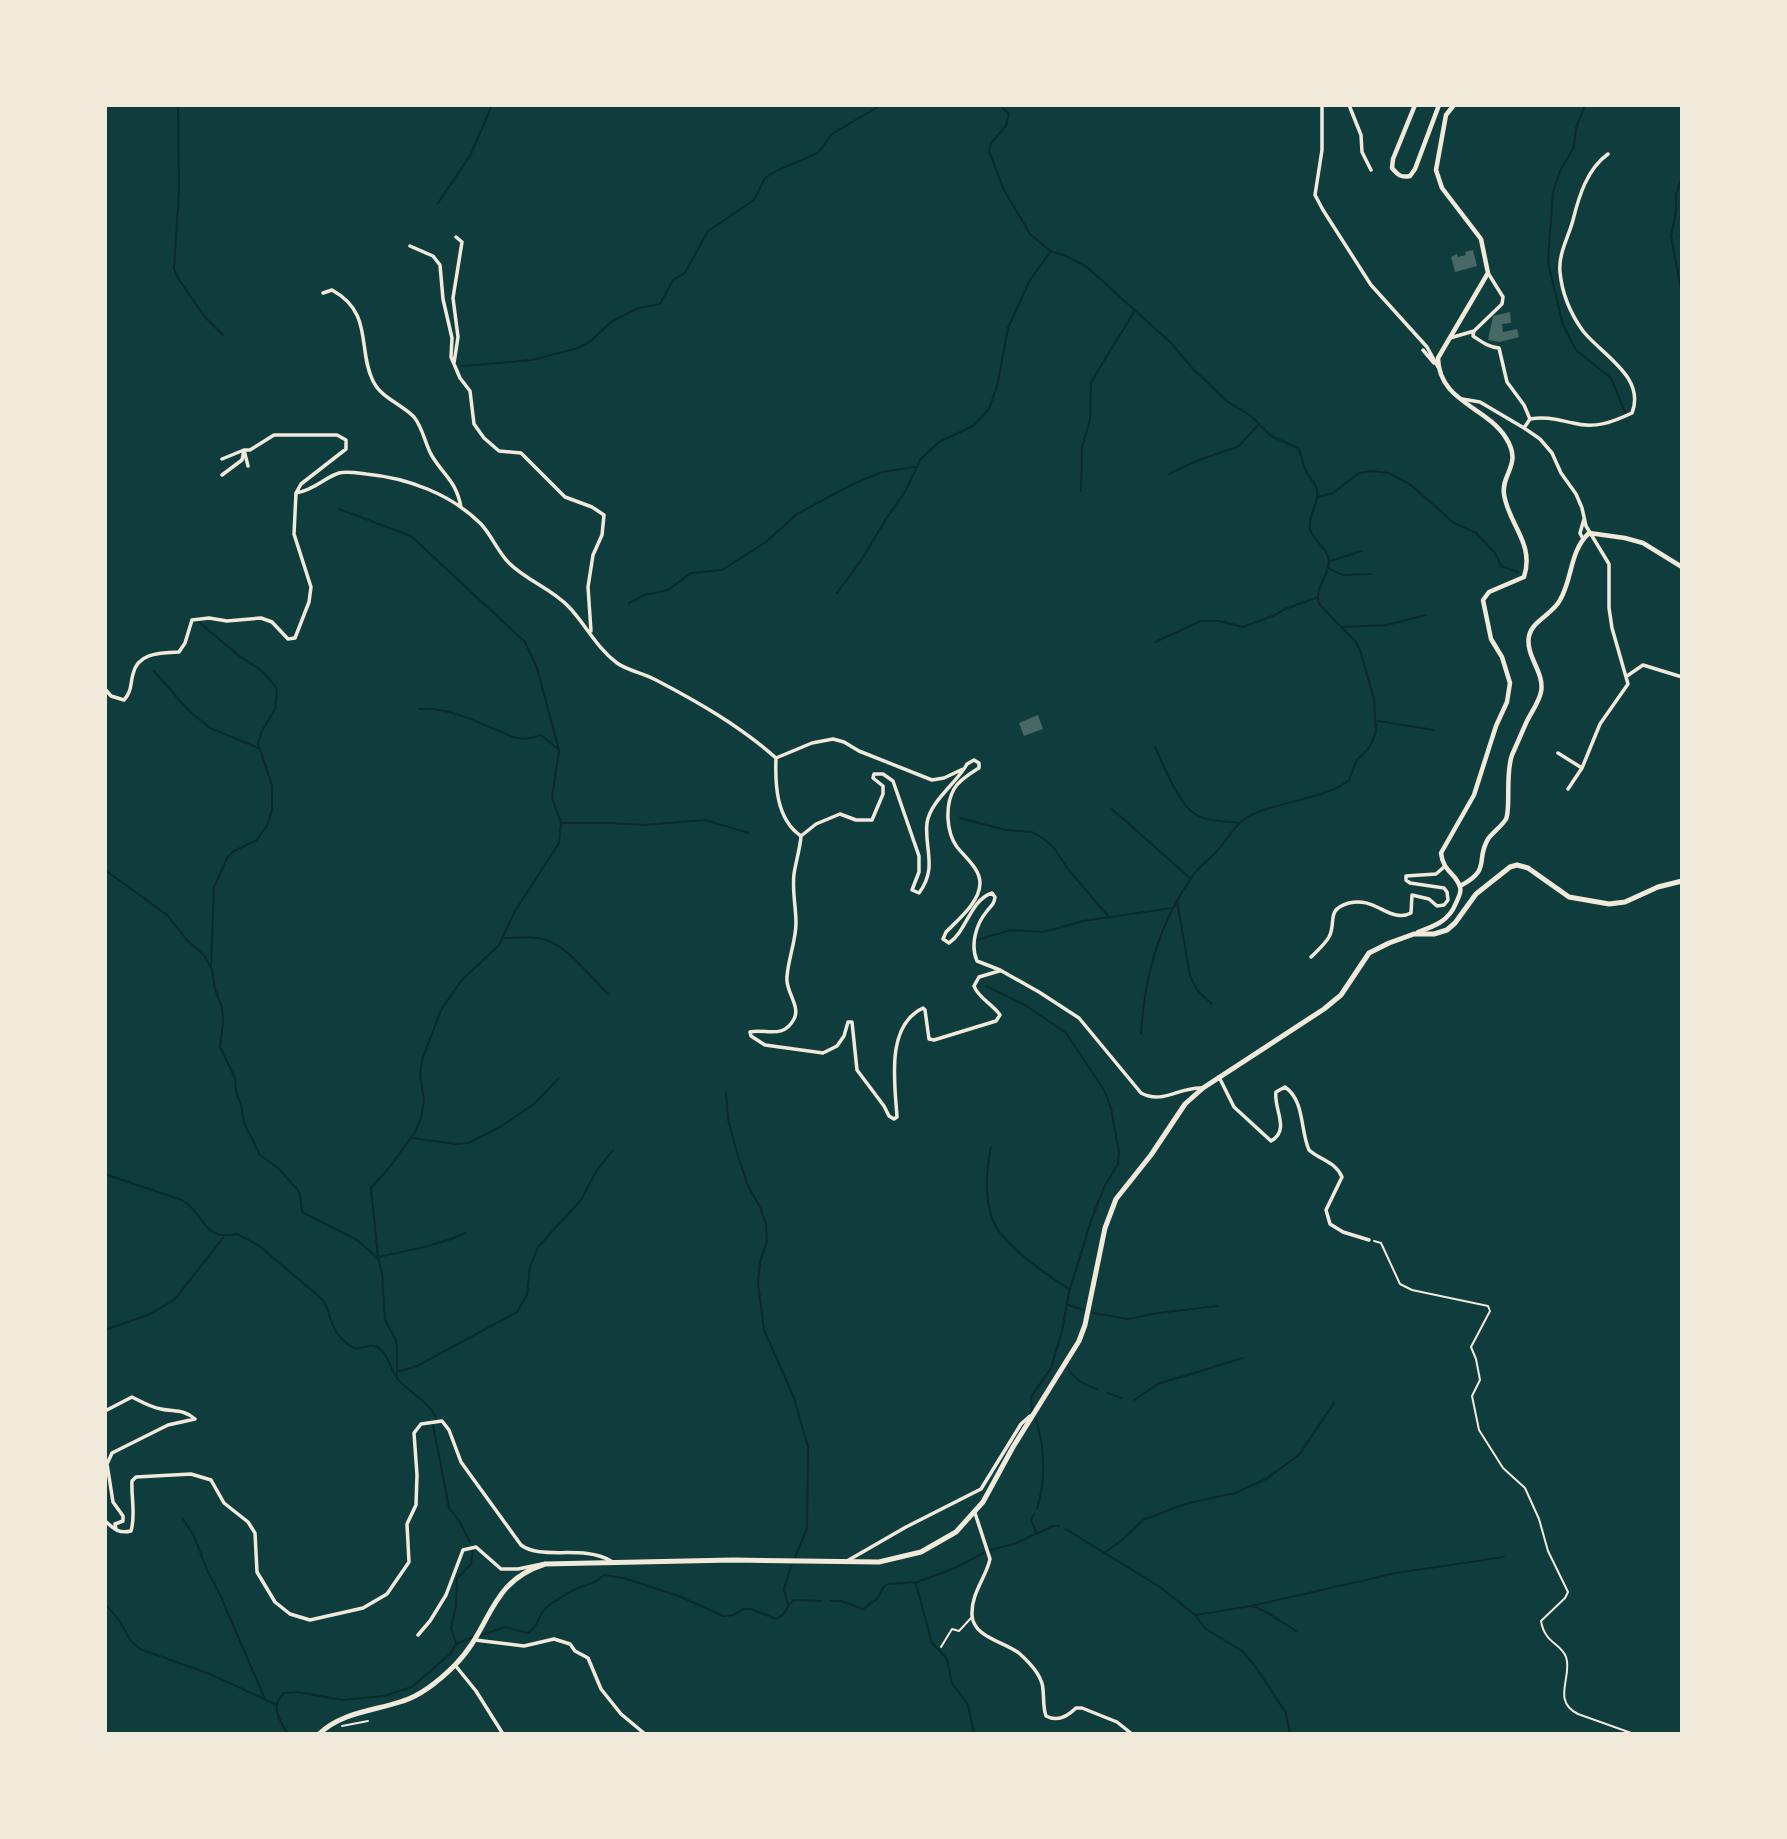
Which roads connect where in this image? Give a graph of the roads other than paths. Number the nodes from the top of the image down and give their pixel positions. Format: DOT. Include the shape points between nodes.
graph roads {
  1 [pos="1322,105"];
  2 [pos="1349,105"];
  3 [pos="1415,105"];
  4 [pos="1439,105"];
  5 [pos="1454,105"];
  6 [pos="1608,154"];
  7 [pos="1371,170"];
  8 [pos="456,237"];
  9 [pos="410,246"];
  10 [pos="1488,273"];
  11 [pos="323,293"];
  12 [pos="1474,331"];
  13 [pos="1450,339"];
  14 [pos="1423,350"];
  15 [pos="454,363"];
  16 [pos="1438,367"];
  17 [pos="1457,398"];
  18 [pos="1530,419"];
  19 [pos="1524,428"];
  20 [pos="244,450"];
  21 [pos="222,459"];
  22 [pos="248,466"];
  23 [pos="222,475"];
  24 [pos="296,493"];
  25 [pos="461,507"];
  26 [pos="1584,519"];
  27 [pos="1589,533"];
  28 [pos="1583,539"];
  29 [pos="1682,567"];
  30 [pos="592,634"];
  31 [pos="1626,676"];
  32 [pos="1682,677"];
  33 [pos="105,689"];
  34 [pos="1558,752"];
  35 [pos="776,758"];
  36 [pos="965,768"];
  37 [pos="1582,768"];
  38 [pos="1568,789"];
  39 [pos="801,836"];
  40 [pos="1444,867"];
  41 [pos="1682,881"];
  42 [pos="1460,886"];
  43 [pos="1414,934"];
  44 [pos="1311,957"];
  45 [pos="1000,970"];
  46 [pos="1219,1077"];
  47 [pos="1203,1087"];
  48 [pos="1370,1240"];
  49 [pos="1037,1409"];
  50 [pos="105,1411"];
  51 [pos="975,1513"];
  52 [pos="105,1521"];
  53 [pos="116,1531"];
  54 [pos="847,1561"];
  55 [pos="612,1562"];
  56 [pos="545,1564"];
  57 [pos="972,1617"];
  58 [pos="418,1634"];
  59 [pos="477,1637"];
  60 [pos="941,1647"];
  61 [pos="454,1665"];
  62 [pos="369,1721"];
  63 [pos="342,1726"];
  64 [pos="319,1734"];
  65 [pos="503,1734"];
  66 [pos="645,1734"];
  67 [pos="1132,1734"];
  1 -- 16 [label="street" via="1322,150 1315,194 1322,210 1371,285 1427,347"];
  2 -- 7 [label="street"];
  3 -- 4 [label="street" via="1393,159 1392,168 1404,177 1415,169"];
  5 -- 10 [label="street" via="1446,116 1436,170 1442,188 1481,239"];
  6 -- 18 [label="street" via="1582,188 1559,270 1567,305 1583,330 1627,376 1636,404 1632,413 1602,425 1544,416"];
  8 -- 15 [label="street" via="462,242 453,298 458,337"];
  9 -- 15 [label="street" via="433,256 440,265"];
  10 -- 12 [label="street" via="1503,297 1502,304"];
  10 -- 13 [label="street"];
  11 -- 25 [label="street" via="332,290 351,306 363,328 372,381 416,419 432,456 457,488"];
  12 -- 13 [label="street"];
  12 -- 18 [label="street" via="1473,336 1482,343 1499,348 1507,382"];
  13 -- 16 [label="street" via="1438,358"];
  14 -- 16 [label="street"];
  15 -- 30 [label="street" via="470,391 474,425 485,438 499,451 521,453 565,497 604,514 603,535 593,555 588,587"];
  16 -- 17 [label="street"];
  17 -- 19 [label="street" via="1480,402"];
  17 -- 40 [label="street" via="1495,425 1511,449 1514,462 1503,491 1523,537 1526,570 1524,577 1489,592 1483,600 1491,639 1510,684 1474,795 1441,853"];
  18 -- 19 [label="street"];
  19 -- 26 [label="street" via="1552,453 1576,494"];
  20 -- 21 [label="street"];
  20 -- 22 [label="street"];
  20 -- 23 [label="street" via="242,460"];
  20 -- 24 [label="street" via="274,435 337,435 345,440 346,449 300,484"];
  24 -- 25 [label="street" via="339,473 390,476"];
  24 -- 33 [label="street" via="294,534 311,587 295,638 288,639 272,622 261,618 198,618 192,620 179,652 144,657 137,663 124,700 110,696"];
  25 -- 30 [label="street" via="482,526 508,562 554,593"];
  26 -- 27 [label="street"];
  26 -- 28 [label="street"];
  27 -- 28 [label="street"];
  27 -- 29 [label="street" via="1643,543"];
  27 -- 31 [label="street" via="1609,564 1612,628"];
  28 -- 42 [label="street" via="1572,557 1561,599 1531,629 1528,639 1542,678 1541,694 1511,757 1506,818 1488,840 1474,878"];
  30 -- 35 [label="street" via="598,647 619,664 693,699"];
  31 -- 32 [label="street" via="1643,665"];
  31 -- 37 [label="street" via="1628,684 1600,724"];
  34 -- 37 [label="street"];
  35 -- 36 [label="street" via="833,740 932,780"];
  35 -- 39 [label="street" via="777,796 792,828"];
  36 -- 39 [label="street" via="927,821 929,870 919,893 912,890 919,856 893,781 883,774 873,778 883,786 883,794 872,820 840,814"];
  36 -- 45 [label="street" via="974,760 979,763 979,768 954,788 948,827 973,865 979,893 943,939 949,943 960,934 985,895 992,893 994,905 981,920 973,944 977,961"];
  37 -- 38 [label="street"];
  39 -- 45 [label="street" via="793,884 796,926 787,976 796,1012 793,1021 778,1033 756,1031 750,1032 751,1036 765,1045 823,1053 836,1046 852,1022 857,1070 894,1119 894,1056 910,1016 923,1008 929,1039 934,1040 996,1021 1000,1015 994,1005 974,986 979,977"];
  40 -- 42 [label="street"];
  40 -- 44 [label="street" via="1436,874 1406,876 1406,880 1444,888 1448,900 1444,905 1412,895 1411,913 1395,916 1371,903 1350,903 1331,917 1328,938"];
  41 -- 43 [label="main road" via="1609,904 1569,897 1517,865 1476,894 1447,930"];
  42 -- 43 [label="street" via="1447,919"];
  43 -- 46 [label="main road" via="1369,953 1341,995"];
  45 -- 47 [label="street" via="1079,1018 1141,1093 1161,1098"];
  46 -- 47 [label="main road"];
  46 -- 48 [label="street" via="1234,1107 1272,1141 1281,1122 1276,1092 1285,1087 1289,1090 1301,1114 1309,1150 1333,1164 1342,1177 1326,1210 1330,1224"];
  47 -- 49 [label="main road" via="1185,1104 1116,1199 1105,1227 1085,1325"];
  49 -- 51 [label="main road"];
  49 -- 54 [label="street" via="1021,1424 981,1489"];
  50 -- 53 [label="street" via="132,1396 163,1410 183,1410 195,1419 168,1425 112,1453 107,1464 113,1502 123,1516 123,1521 115,1524"];
  51 -- 54 [label="main road" via="956,1532 921,1552 879,1562"];
  51 -- 57 [label="street" via="990,1554 975,1592"];
  52 -- 53 [label="street"];
  53 -- 55 [label="street" via="131,1531 135,1518 132,1481 136,1477 191,1475 212,1480 224,1503 255,1533 257,1572 275,1602 290,1614 310,1620 363,1608 387,1594 409,1562 407,1524 416,1505 417,1485 414,1433 421,1424 442,1421 461,1462 521,1545 534,1552 598,1554"];
  54 -- 55 [label="main road"];
  55 -- 56 [label="main road"];
  56 -- 58 [label="street" via="501,1569 476,1547 463,1550 446,1595"];
  56 -- 59 [label="main road" via="525,1572 499,1594"];
  57 -- 60 [label="lane" via="959,1632 952,1629"];
  57 -- 67 [label="street" via="982,1632 1012,1647 1039,1676 1046,1716 1064,1717 1082,1708 1117,1722"];
  59 -- 61 [label="main road"];
  59 -- 66 [label="street" via="524,1646 554,1639 570,1644 588,1658 601,1689 621,1714"];
  61 -- 64 [label="main road" via="412,1698 342,1719"];
  61 -- 65 [label="street"];
  62 -- 63 [label="lane"];
}
